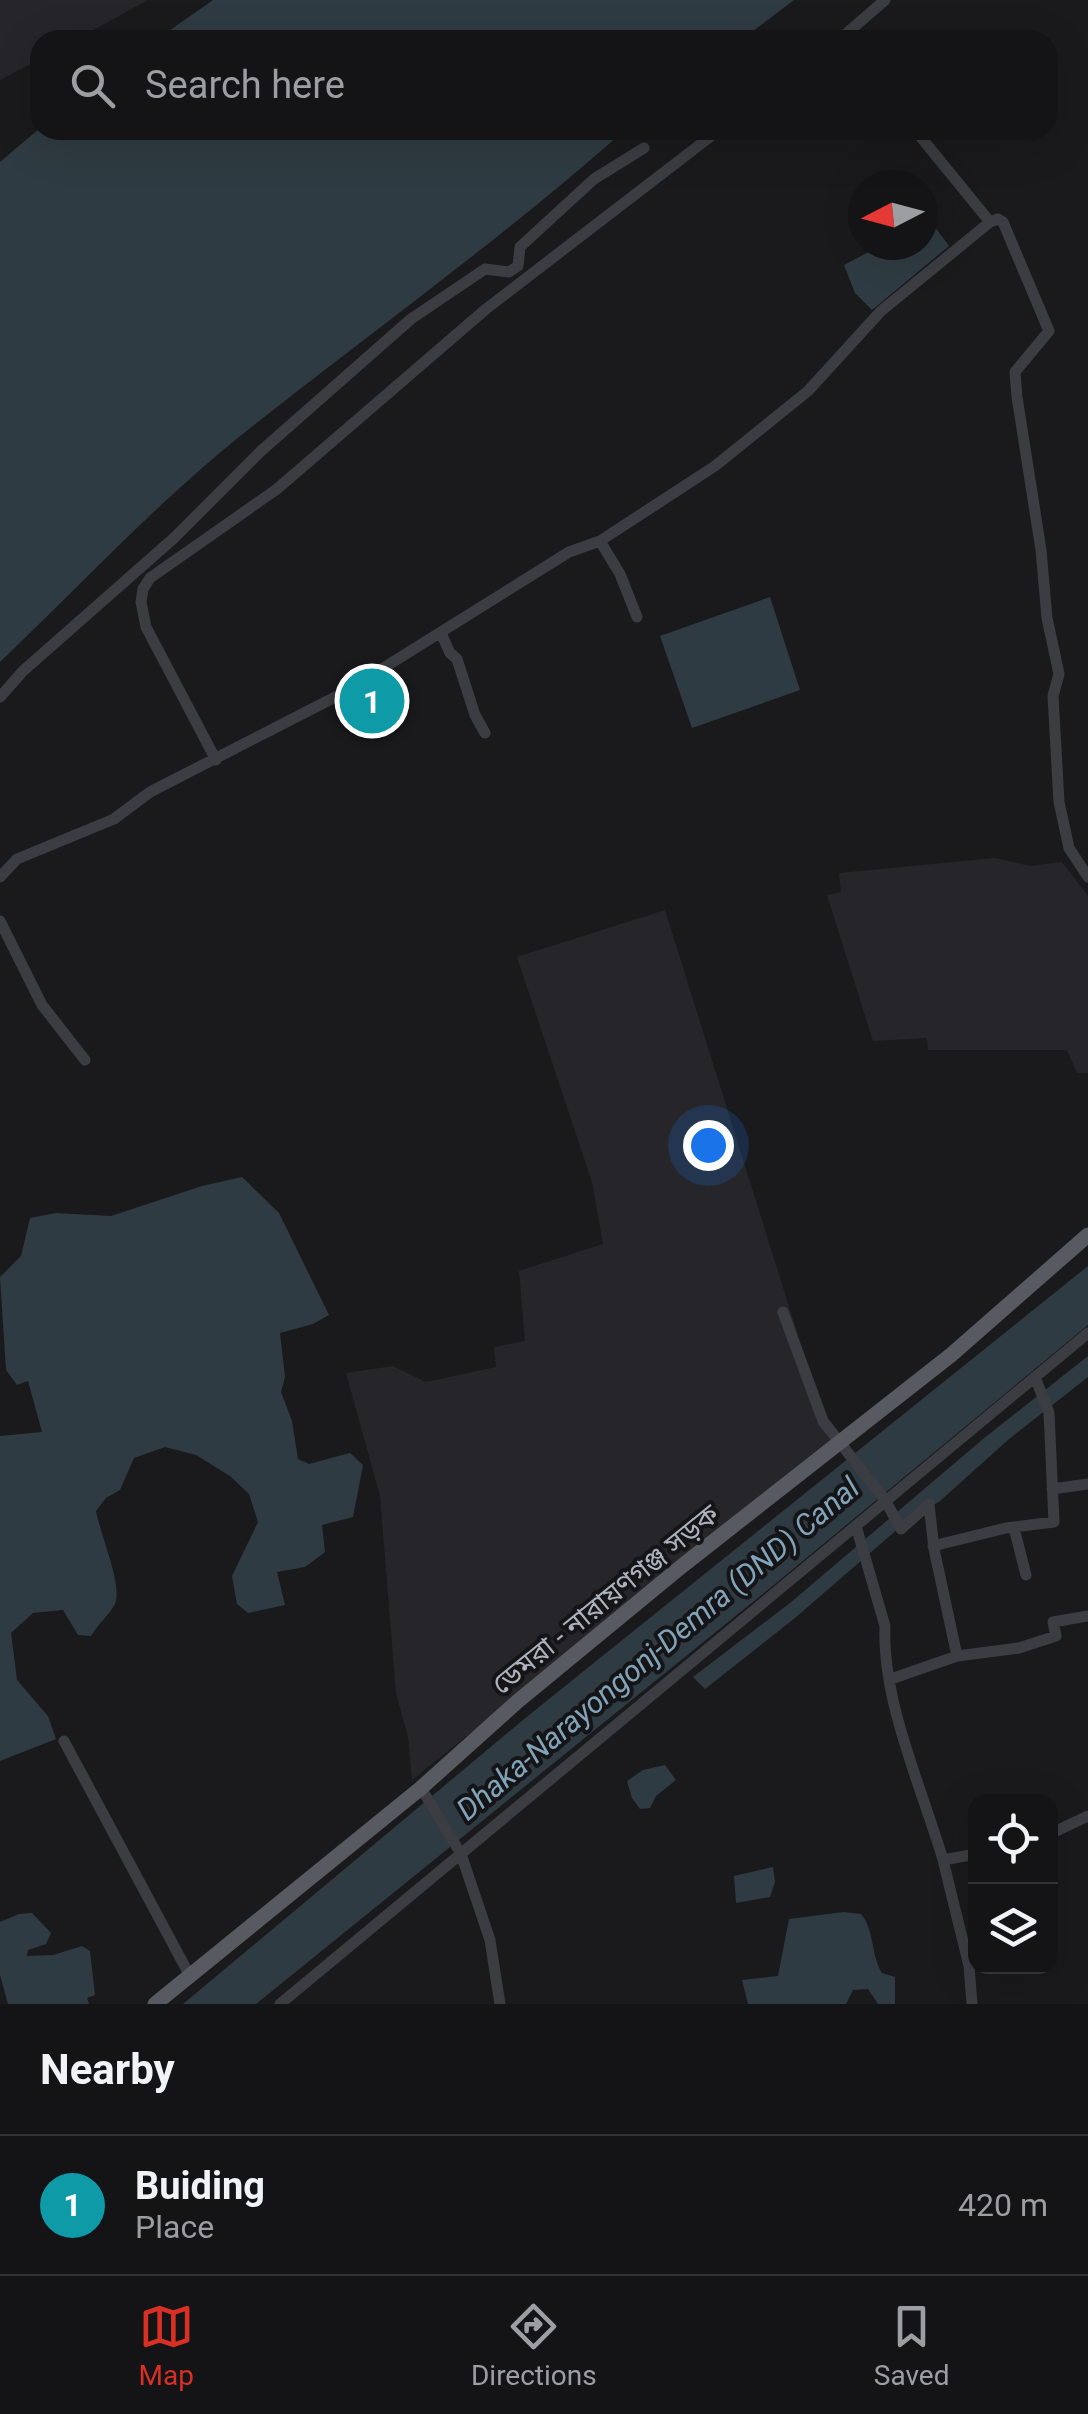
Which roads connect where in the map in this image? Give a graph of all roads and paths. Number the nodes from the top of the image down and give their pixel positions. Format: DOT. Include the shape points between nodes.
graph roads {
  1 [pos="885,0"];
  2 [pos="851,30"];
  3 [pos="706,140"];
  4 [pos="924,140"];
  5 [pos="644,148"];
  6 [pos="994,220"];
  7 [pos="600,540"];
  8 [pos="636,616"];
  9 [pos="441,633"];
  10 [pos="0,697"];
  11 [pos="485,733"];
  12 [pos="216,760"];
  13 [pos="0,877"];
  14 [pos="1088,878"];
  15 [pos="0,921"];
  16 [pos="85,1060"];
  17 [pos="1088,1235"];
  18 [pos="783,1312"];
  19 [pos="1088,1333"];
  20 [pos="1035,1377"];
  21 [pos="841,1442"];
  22 [pos="1088,1484"];
  23 [pos="1052,1489"];
  24 [pos="886,1500"];
  25 [pos="856,1526"];
  26 [pos="1014,1528"];
  27 [pos="933,1546"];
  28 [pos="1026,1575"];
  29 [pos="1088,1616"];
  30 [pos="957,1656"];
  31 [pos="891,1679"];
  32 [pos="64,1741"];
  33 [pos="420,1788"];
  34 [pos="1088,1816"];
  35 [pos="1058,1830"];
  36 [pos="461,1854"];
  37 [pos="968,1855"];
  38 [pos="943,1860"];
  39 [pos="190,1976"];
  40 [pos="155,2004"];
  41 [pos="280,2004"];
  42 [pos="500,2004"];
  43 [pos="972,2004"];
  1 -- 2 [label="street"];
  3 -- 12 [label="street" via="486,308 277,489 150,578 141,602 146,627"];
  4 -- 6 [label="street"];
  5 -- 10 [label="street" via="594,178 520,247 518,266 508,272 485,269 412,319"];
  6 -- 7 [label="street" via="882,311 808,391 715,466"];
  6 -- 14 [label="street" via="1003,222 1050,330 1019,365 1017,397 1059,674 1052,696 1060,802 1069,848"];
  7 -- 8 [label="street"];
  7 -- 9 [label="street" via="569,552"];
  9 -- 11 [label="street"];
  9 -- 12 [label="street"];
  12 -- 13 [label="street" via="150,792 114,819 17,859"];
  15 -- 16 [label="street" via="42,1004"];
  17 -- 21 [label="main road, ডেমরা - নারায়ণগঞ্জ সড়ক"];
  18 -- 21 [label="street" via="823,1421"];
  19 -- 20 [label="street"];
  20 -- 23 [label="street" via="1050,1413"];
  20 -- 24 [label="street"];
  21 -- 24 [label="street"];
  21 -- 33 [label="main road, ডেমরা - নারায়ণগঞ্জ সড়ক"];
  22 -- 23 [label="street"];
  23 -- 26 [label="street" via="1054,1522"];
  24 -- 25 [label="street"];
  24 -- 27 [label="street" via="901,1529 929,1504"];
  25 -- 31 [label="street" via="885,1626"];
  25 -- 36 [label="street"];
  26 -- 27 [label="street"];
  26 -- 28 [label="street"];
  27 -- 30 [label="street"];
  29 -- 30 [label="street" via="1053,1622 1056,1636 1019,1648"];
  30 -- 31 [label="street"];
  31 -- 38 [label="street"];
  32 -- 39 [label="street"];
  33 -- 36 [label="street"];
  33 -- 39 [label="main road, ডেমরা - নারায়ণগঞ্জ সড়ক"];
  34 -- 35 [label="street"];
  36 -- 41 [label="street"];
  36 -- 42 [label="street" via="490,1940"];
  37 -- 38 [label="street"];
  38 -- 43 [label="street"];
  39 -- 40 [label="main road, ডেমরা - নারায়ণগঞ্জ সড়ক"];
}
